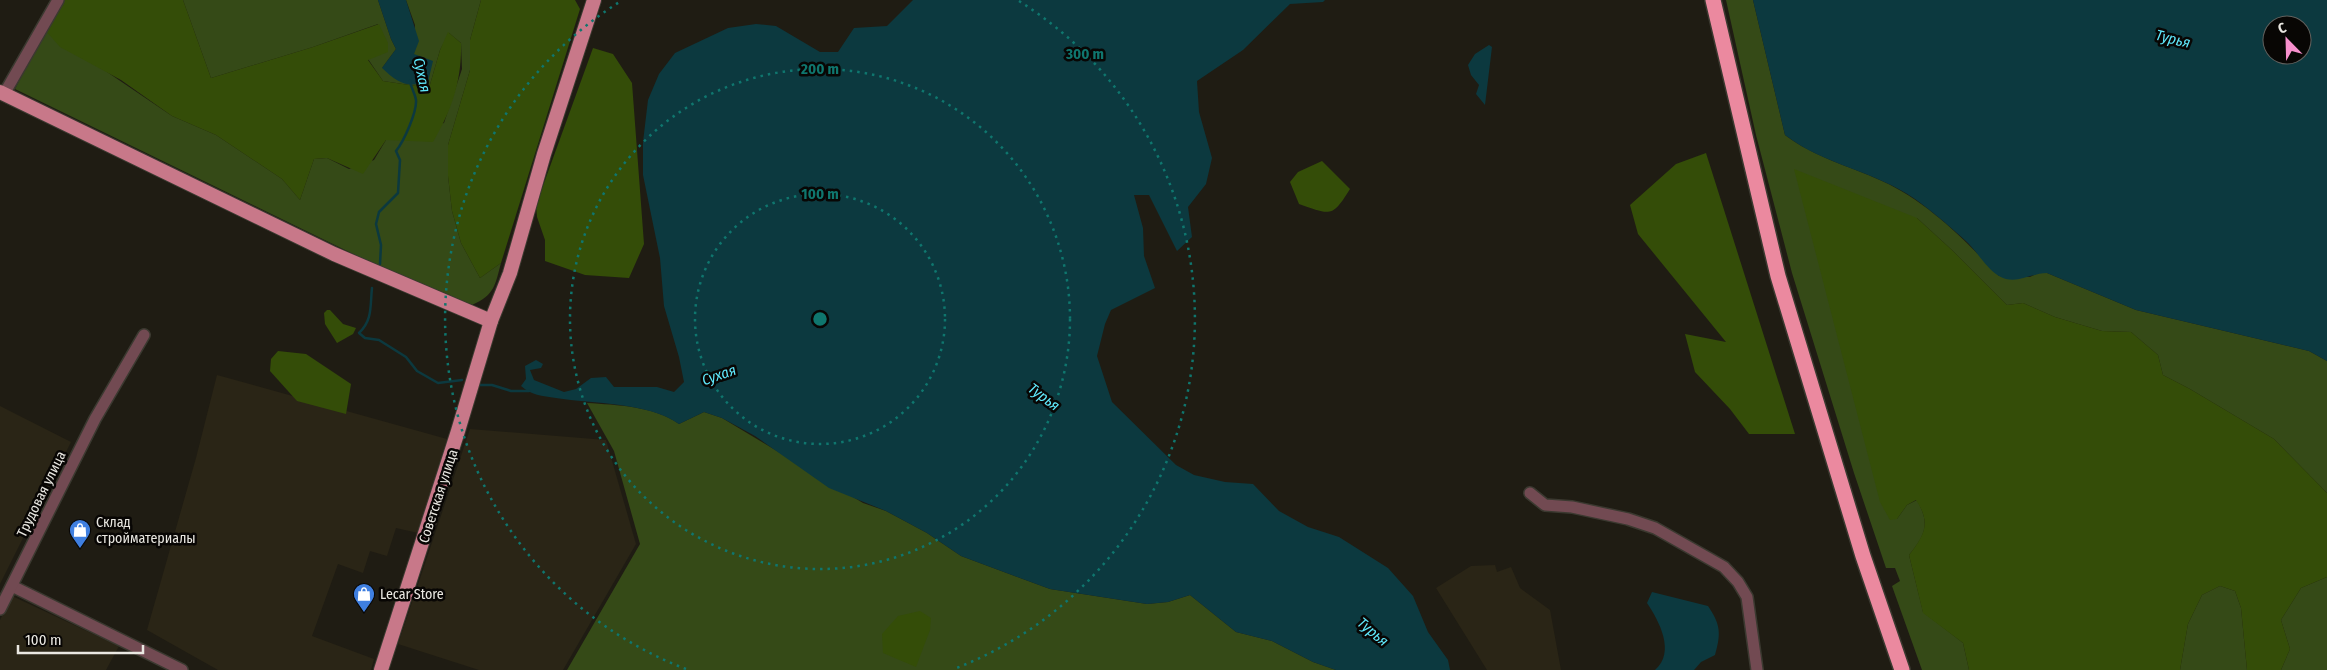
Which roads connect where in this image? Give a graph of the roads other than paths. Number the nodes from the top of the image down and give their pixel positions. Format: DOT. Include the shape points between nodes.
graph roads {
  1 [pos="58,0"];
  2 [pos="1713,0"];
  3 [pos="591,4"];
  4 [pos="2,93"];
  5 [pos="491,321"];
  6 [pos="144,334"];
  7 [pos="1530,493"];
  8 [pos="12,586"];
  9 [pos="0,609"];
  10 [pos="182,670"];
  11 [pos="381,670"];
  12 [pos="1757,670"];
  13 [pos="1902,670"];
  1 -- 4 [label="street"];
  2 -- 13 [label="highway" via="1778,276 1858,539"];
  3 -- 5 [label="main road, Советская улица" via="510,272"];
  4 -- 5 [label="main road" via="334,254"];
  5 -- 11 [label="main road, Советская улица"];
  6 -- 8 [label="street, Трудовая улица" via="95,419"];
  7 -- 12 [label="street" via="1545,505 1582,509 1655,528 1724,567 1747,597"];
  8 -- 9 [label="street, Трудовая улица"];
  8 -- 10 [label="street"];
}
